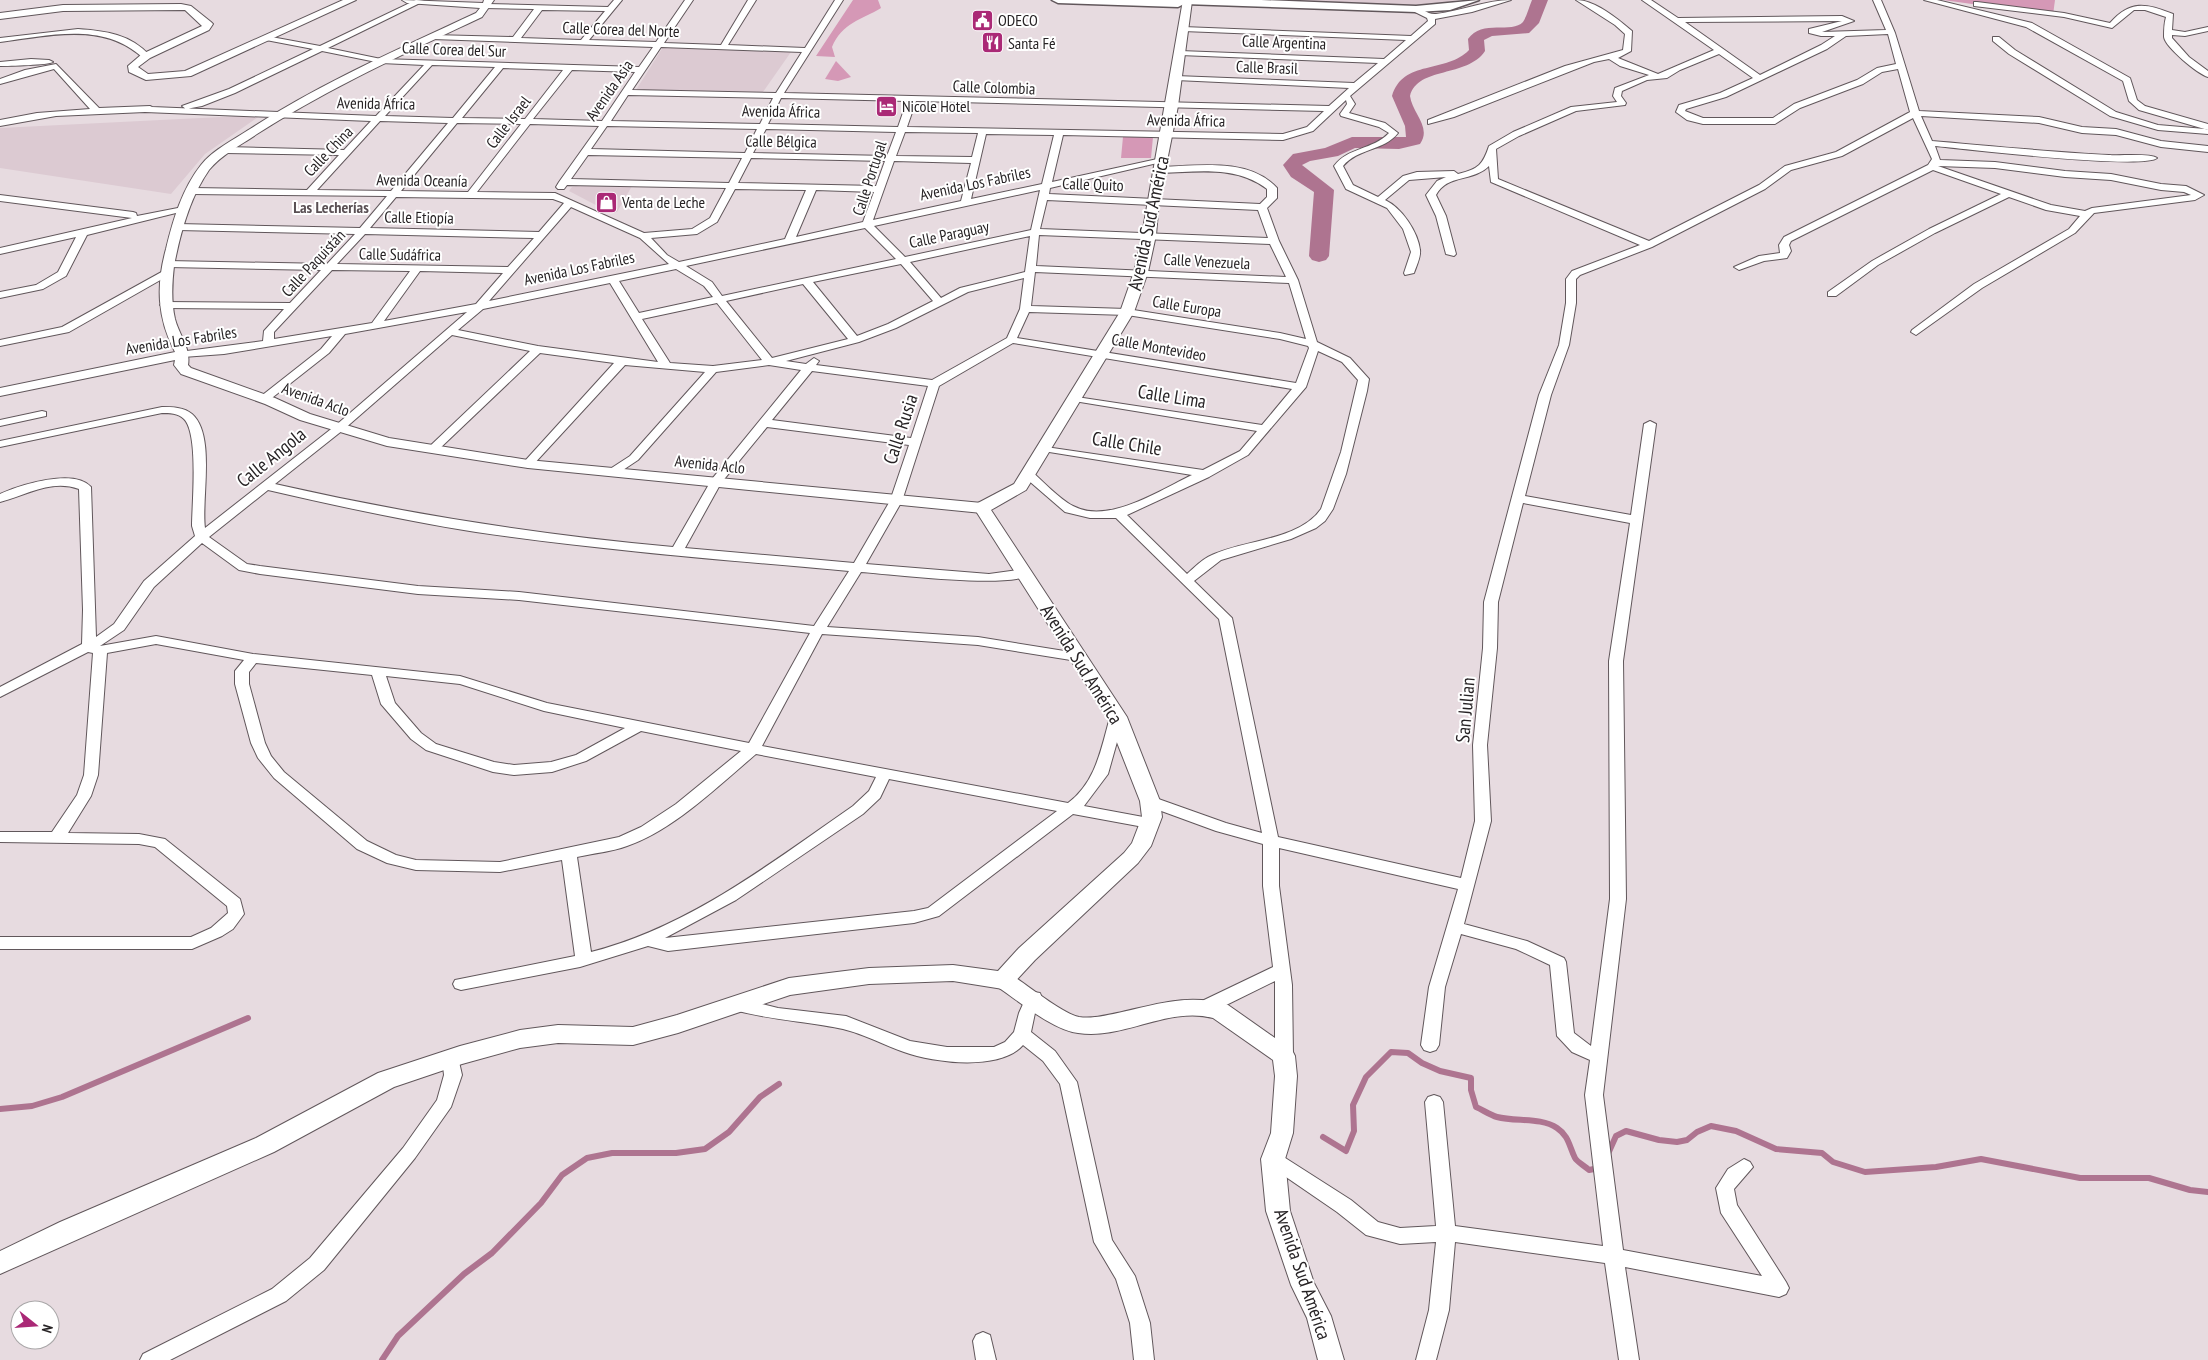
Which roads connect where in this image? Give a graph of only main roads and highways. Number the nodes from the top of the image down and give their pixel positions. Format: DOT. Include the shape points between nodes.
graph roads {
  1 [pos="1058,0"];
  2 [pos="1163,0"];
  3 [pos="1473,0"];
  4 [pos="1187,3"];
  5 [pos="0,1263"];
  1 -- 4 [label="main road"];
  2 -- 4 [label="main road"];
  3 -- 4 [label="main road" via="1450,7 1416,9"];
  4 -- 5 [label="main road, Avenida Sud América" via="1149,235 1127,312 1020,487 982,508 1117,717 1150,801 1152,817 1141,846 1131,858 1002,980 953,973 869,976 789,987 633,1036 558,1034 520,1039 450,1058 386,1080 265,1146"];
}
